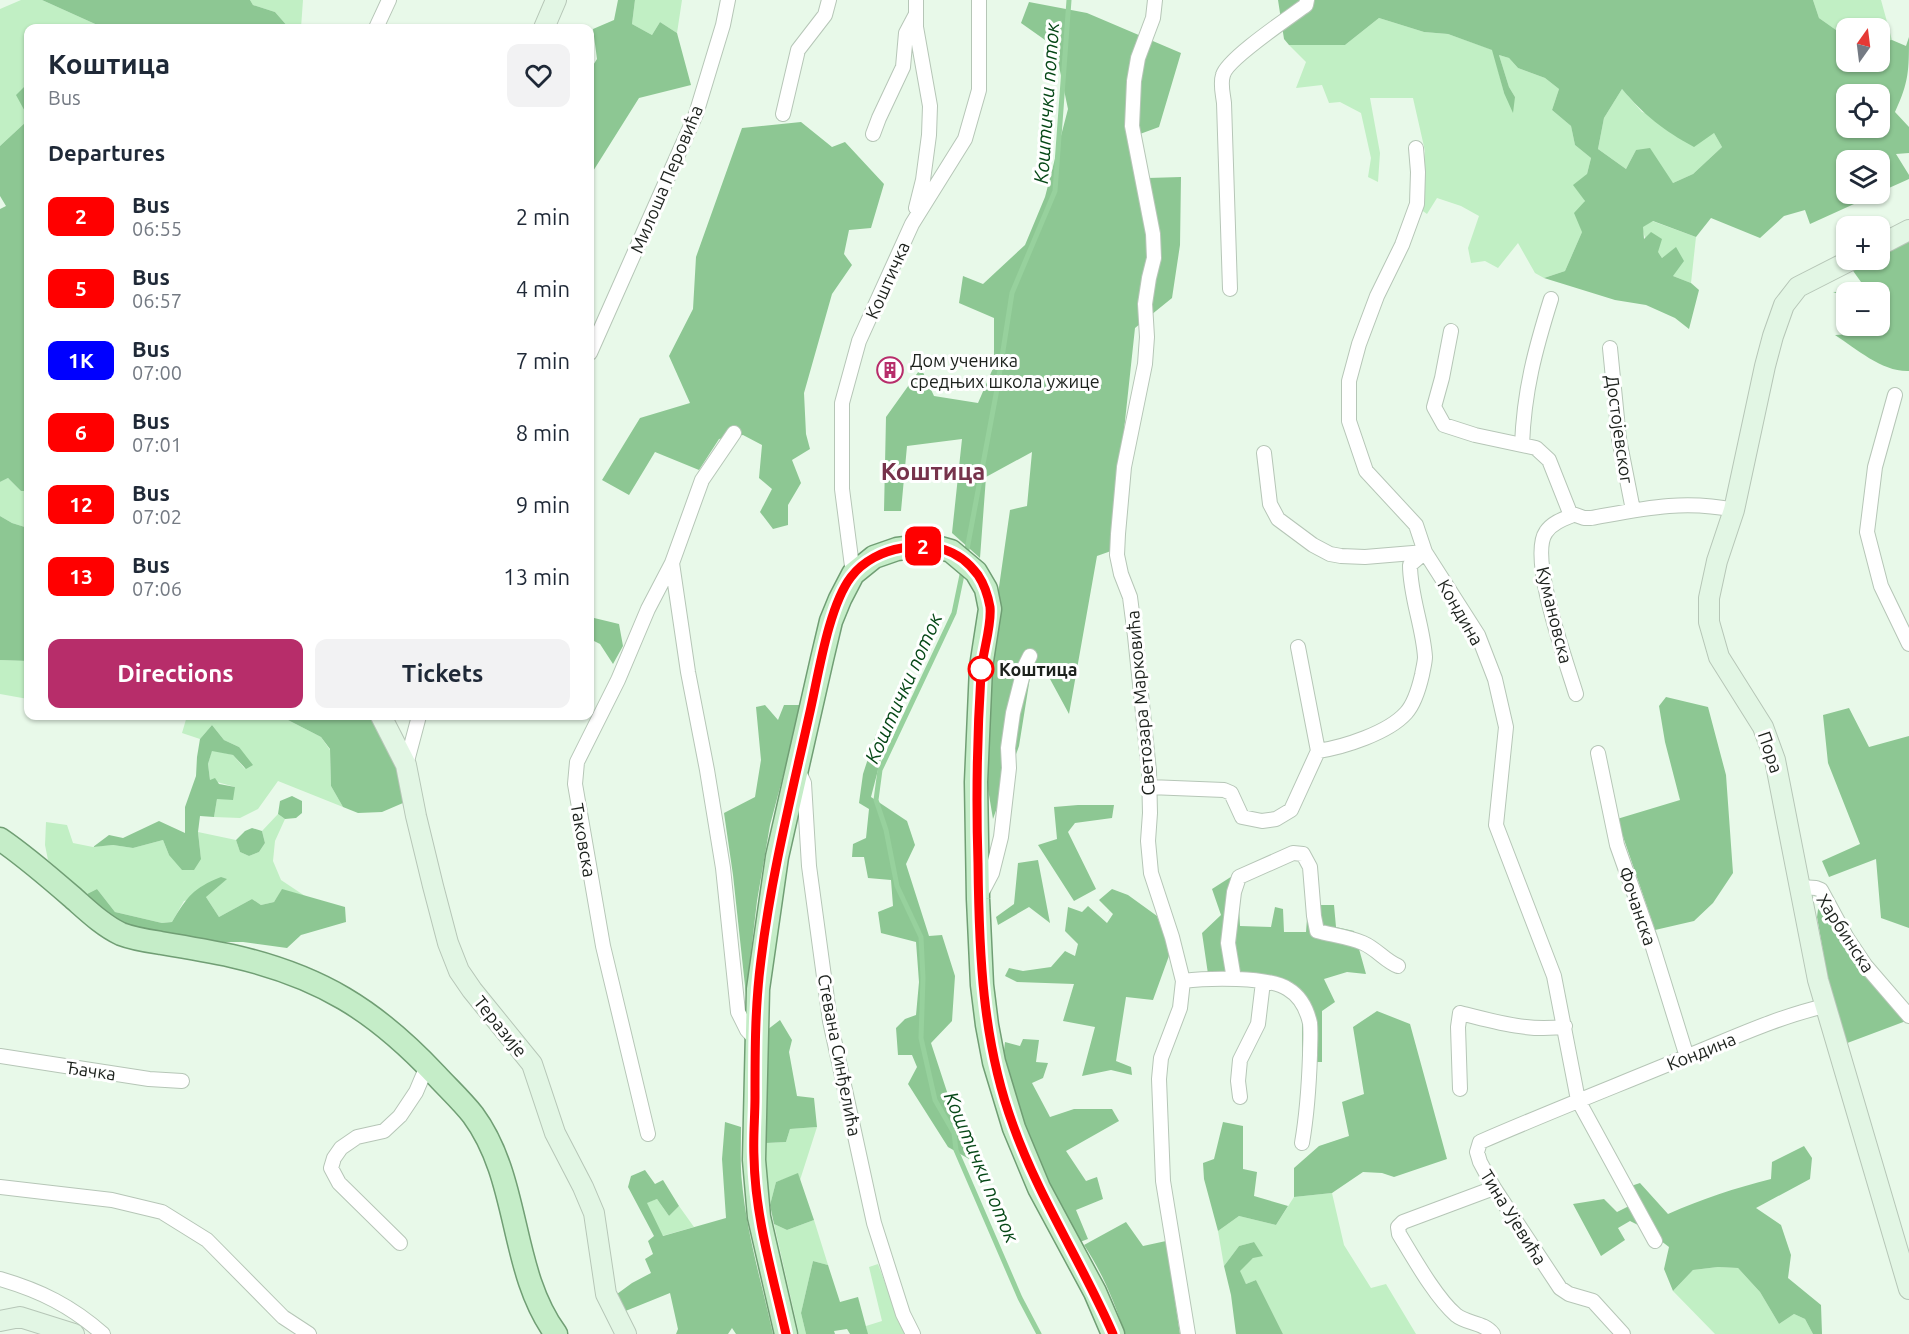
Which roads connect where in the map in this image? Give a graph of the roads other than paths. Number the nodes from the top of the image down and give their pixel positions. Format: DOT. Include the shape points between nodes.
graph roads {
  1 [pos="389,0"];
  2 [pos="556,0"];
  3 [pos="728,0"];
  4 [pos="830,0"];
  5 [pos="979,0"];
  6 [pos="1155,0"];
  7 [pos="1307,0"];
  8 [pos="916,7"];
  9 [pos="378,24"];
  10 [pos="546,24"];
  11 [pos="783,114"];
  12 [pos="873,134"];
  13 [pos="1416,148"];
  14 [pos="912,224"];
  15 [pos="1909,230"];
  16 [pos="1890,240"];
  17 [pos="1836,268"];
  18 [pos="1230,289"];
  19 [pos="1551,299"];
  20 [pos="1450,331"];
  21 [pos="594,344"];
  22 [pos="1610,348"];
  23 [pos="1895,395"];
  24 [pos="734,433"];
  25 [pos="1522,445"];
  26 [pos="1264,453"];
  27 [pos="1633,510"];
  28 [pos="1734,510"];
  29 [pos="1573,515"];
  30 [pos="1425,552"];
  31 [pos="672,563"];
  32 [pos="854,574"];
  33 [pos="1909,644"];
  34 [pos="1298,647"];
  35 [pos="1030,656"];
  36 [pos="1576,694"];
  37 [pos="383,720"];
  38 [pos="417,720"];
  39 [pos="1318,751"];
  40 [pos="1598,753"];
  41 [pos="406,765"];
  42 [pos="797,771"];
  43 [pos="1149,787"];
  44 [pos="0,839"];
  45 [pos="1801,887"];
  46 [pos="978,899"];
  47 [pos="1398,966"];
  48 [pos="1234,980"];
  49 [pos="1183,981"];
  50 [pos="1263,982"];
  51 [pos="1825,1006"];
  52 [pos="1909,1016"];
  53 [pos="1565,1026"];
  54 [pos="755,1039"];
  55 [pos="0,1056"];
  56 [pos="1687,1057"];
  57 [pos="427,1066"];
  58 [pos="182,1081"];
  59 [pos="1460,1089"];
  60 [pos="1240,1097"];
  61 [pos="1578,1100"];
  62 [pos="648,1134"];
  63 [pos="1302,1143"];
  64 [pos="0,1188"];
  65 [pos="1494,1188"];
  66 [pos="1655,1241"];
  67 [pos="400,1243"];
  68 [pos="0,1279"];
  69 [pos="1909,1289"];
  70 [pos="0,1321"];
  71 [pos="74,1334"];
  72 [pos="104,1334"];
  73 [pos="309,1334"];
  74 [pos="556,1334"];
  75 [pos="626,1334"];
  76 [pos="786,1334"];
  77 [pos="913,1334"];
  78 [pos="1113,1334"];
  79 [pos="1188,1334"];
  80 [pos="1493,1334"];
  81 [pos="1623,1334"];
  1 -- 9 [label="street"];
  2 -- 10 [label="street"];
  3 -- 21 [label="street, Милоша Перовића" via="696,114"];
  4 -- 11 [label="street" via="825,15 798,50"];
  5 -- 14 [label="street, Коштичка" via="979,90 965,139"];
  6 -- 43 [label="street, Светозара Марковића" via="1153,18 1138,58 1132,126 1154,258 1145,304 1145,364 1124,468 1117,555 1130,597"];
  7 -- 18 [label="street" via="1306,5 1239,56 1223,73"];
  8 -- 12 [label="street" via="906,33 903,67"];
  8 -- 14 [label="street" via="930,106 923,180"];
  13 -- 30 [label="street, Кондина" via="1417,204 1359,344 1349,381 1349,421 1366,471 1416,525"];
  14 -- 32 [label="street, Коштичка" via="859,341 842,403 842,489"];
  15 -- 16 [label="street"];
  17 -- 28 [label="street, Пора" via="1798,287 1784,305 1765,366"];
  19 -- 25 [label="street" via="1526,392"];
  20 -- 25 [label="street" via="1434,407 1444,425"];
  22 -- 27 [label="street, Достојевског" via="1619,439"];
  23 -- 33 [label="street" via="1875,466 1867,532 1881,586"];
  24 -- 31 [label="street, Таковска" via="702,480"];
  25 -- 29 [label="street" via="1536,448 1549,460"];
  26 -- 30 [label="street" via="1270,504 1278,519 1313,545 1341,556"];
  27 -- 28 [label="street" via="1688,504"];
  27 -- 29 [label="street" via="1591,518"];
  28 -- 45 [label="street, Пора" via="1711,585 1710,629 1719,657 1770,745"];
  29 -- 36 [label="street, Кумановска" via="1545,533 1540,547 1548,595"];
  30 -- 39 [label="street" via="1410,565 1425,658 1415,698 1406,713 1384,729 1334,749"];
  30 -- 53 [label="street, Кондина" via="1478,635 1495,679 1506,727 1496,825 1554,976"];
  31 -- 54 [label="street, Таковска" via="723,868 738,1012"];
  31 -- 62 [label="street, Таковска" via="577,762 574,784 603,946"];
  32 -- 42 [label="main road" via="831,621"];
  32 -- 46 [label="main road" via="874,557 897,549 930,545 951,551 976,572 986,590 990,609 981,668 976,782"];
  34 -- 39 [label="street"];
  35 -- 46 [label="street" via="1013,713 1001,837 992,873"];
  37 -- 41 [label="street, Теразије"];
  38 -- 41 [label="street"];
  39 -- 43 [label="street" via="1291,810 1276,819 1242,817 1231,793 1224,790"];
  40 -- 56 [label="street, Фочанска" via="1617,844"];
  41 -- 75 [label="street, Теразије" via="448,943 472,990 532,1064 555,1133 594,1213 606,1294"];
  42 -- 54 [label="main road" via="767,917"];
  42 -- 77 [label="street, Стевана Синђелића" via="804,783 808,866 830,1021 874,1223"];
  43 -- 49 [label="street, Светозара Марковића" via="1151,873"];
  44 -- 57 [label="main road" via="122,934 249,960 312,981 349,1000 385,1026"];
  45 -- 51 [label="street, Пора"];
  45 -- 52 [label="street, Харбинска" via="1821,890 1865,965"];
  46 -- 78 [label="main road" via="987,1025 1003,1097 1039,1188"];
  47 -- 48 [label="street" via="1362,943 1317,931 1310,867 1304,854 1293,853 1239,877 1228,943"];
  48 -- 49 [label="street"];
  48 -- 50 [label="street"];
  49 -- 79 [label="street, Светозара Марковића" via="1180,1008 1161,1058 1159,1079 1163,1181"];
  50 -- 60 [label="street" via="1258,1024 1239,1060"];
  50 -- 63 [label="street" via="1288,989 1305,1006 1310,1024"];
  51 -- 56 [label="street, Кондина" via="1765,1024"];
  51 -- 69 [label="street, Пора"];
  53 -- 59 [label="street" via="1550,1029 1460,1013"];
  53 -- 61 [label="street, Кондина"];
  54 -- 76 [label="main road" via="754,1160 759,1217"];
  55 -- 58 [label="street, Ђачка"];
  56 -- 61 [label="street, Кондина"];
  57 -- 67 [label="street" via="400,1116 384,1131 357,1137 341,1148 332,1168 339,1183"];
  57 -- 74 [label="main road" via="468,1109 488,1143 506,1187 530,1286"];
  61 -- 65 [label="street, Тина Ујевића" via="1480,1142 1479,1162"];
  61 -- 66 [label="street, Кондина"];
  64 -- 73 [label="street" via="112,1200 162,1212 207,1240 283,1317"];
  65 -- 80 [label="street" via="1398,1227 1434,1289 1457,1316 1489,1328"];
  65 -- 81 [label="street, Тина Ујевића" via="1560,1288 1593,1301"];
  68 -- 72 [label="street" via="31,1288 67,1307"];
  70 -- 71 [label="street" via="20,1317"];
}
